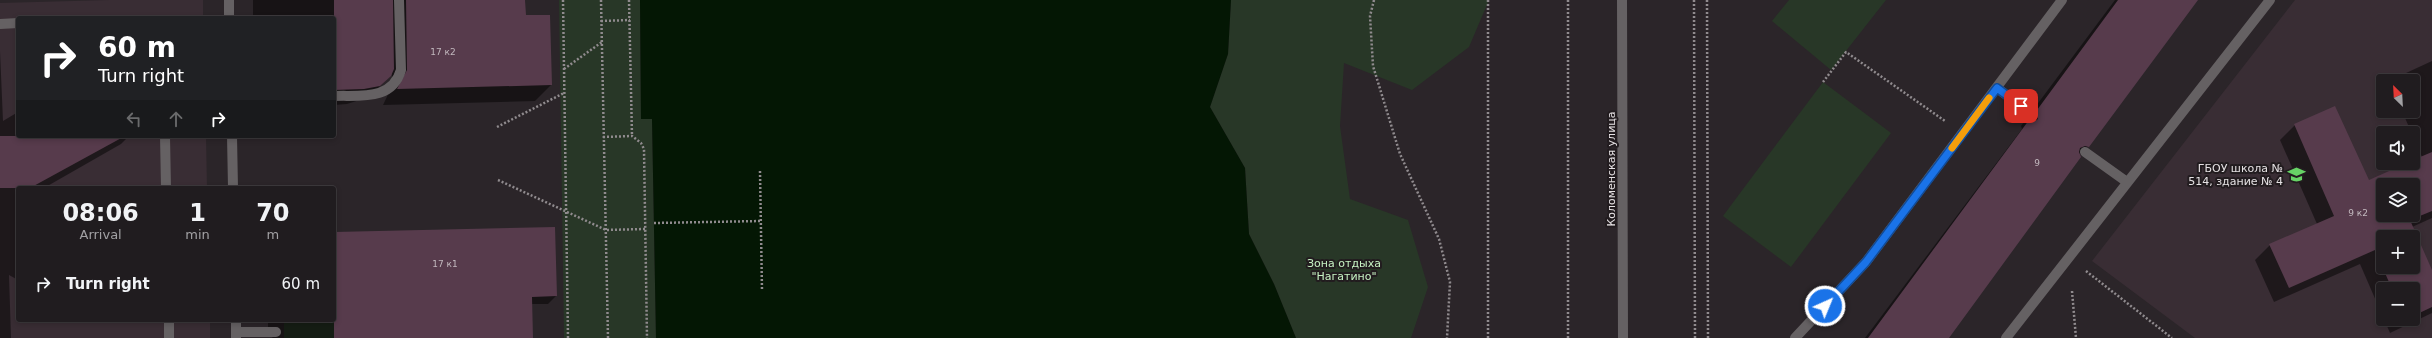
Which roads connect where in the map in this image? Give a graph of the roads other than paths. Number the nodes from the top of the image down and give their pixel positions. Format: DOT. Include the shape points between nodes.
graph roads {
  1 [pos="229,0"];
  2 [pos="399,0"];
  3 [pos="1622,0"];
  4 [pos="2062,0"];
  5 [pos="2270,0"];
  6 [pos="229,16"];
  7 [pos="16,23"];
  8 [pos="0,24"];
  9 [pos="1997,88"];
  10 [pos="336,96"];
  11 [pos="2033,115"];
  12 [pos="165,138"];
  13 [pos="232,138"];
  14 [pos="2086,152"];
  15 [pos="2127,182"];
  16 [pos="166,186"];
  17 [pos="233,186"];
  18 [pos="169,322"];
  19 [pos="236,322"];
  20 [pos="276,332"];
  21 [pos="236,335"];
  22 [pos="169,338"];
  23 [pos="1623,338"];
  24 [pos="1795,338"];
  25 [pos="2006,338"];
  1 -- 6 [label="street"];
  2 -- 10 [label="street" via="401,70 398,79 391,89 382,94"];
  3 -- 23 [label="street, Коломенская улица"];
  4 -- 9 [label="street"];
  5 -- 15 [label="street"];
  7 -- 8 [label="street"];
  9 -- 11 [label="street"];
  9 -- 24 [label="street" via="1866,262"];
  12 -- 16 [label="street"];
  13 -- 17 [label="street"];
  14 -- 15 [label="street"];
  15 -- 25 [label="street"];
  18 -- 22 [label="street"];
  19 -- 21 [label="street"];
  20 -- 21 [label="street"];
}
